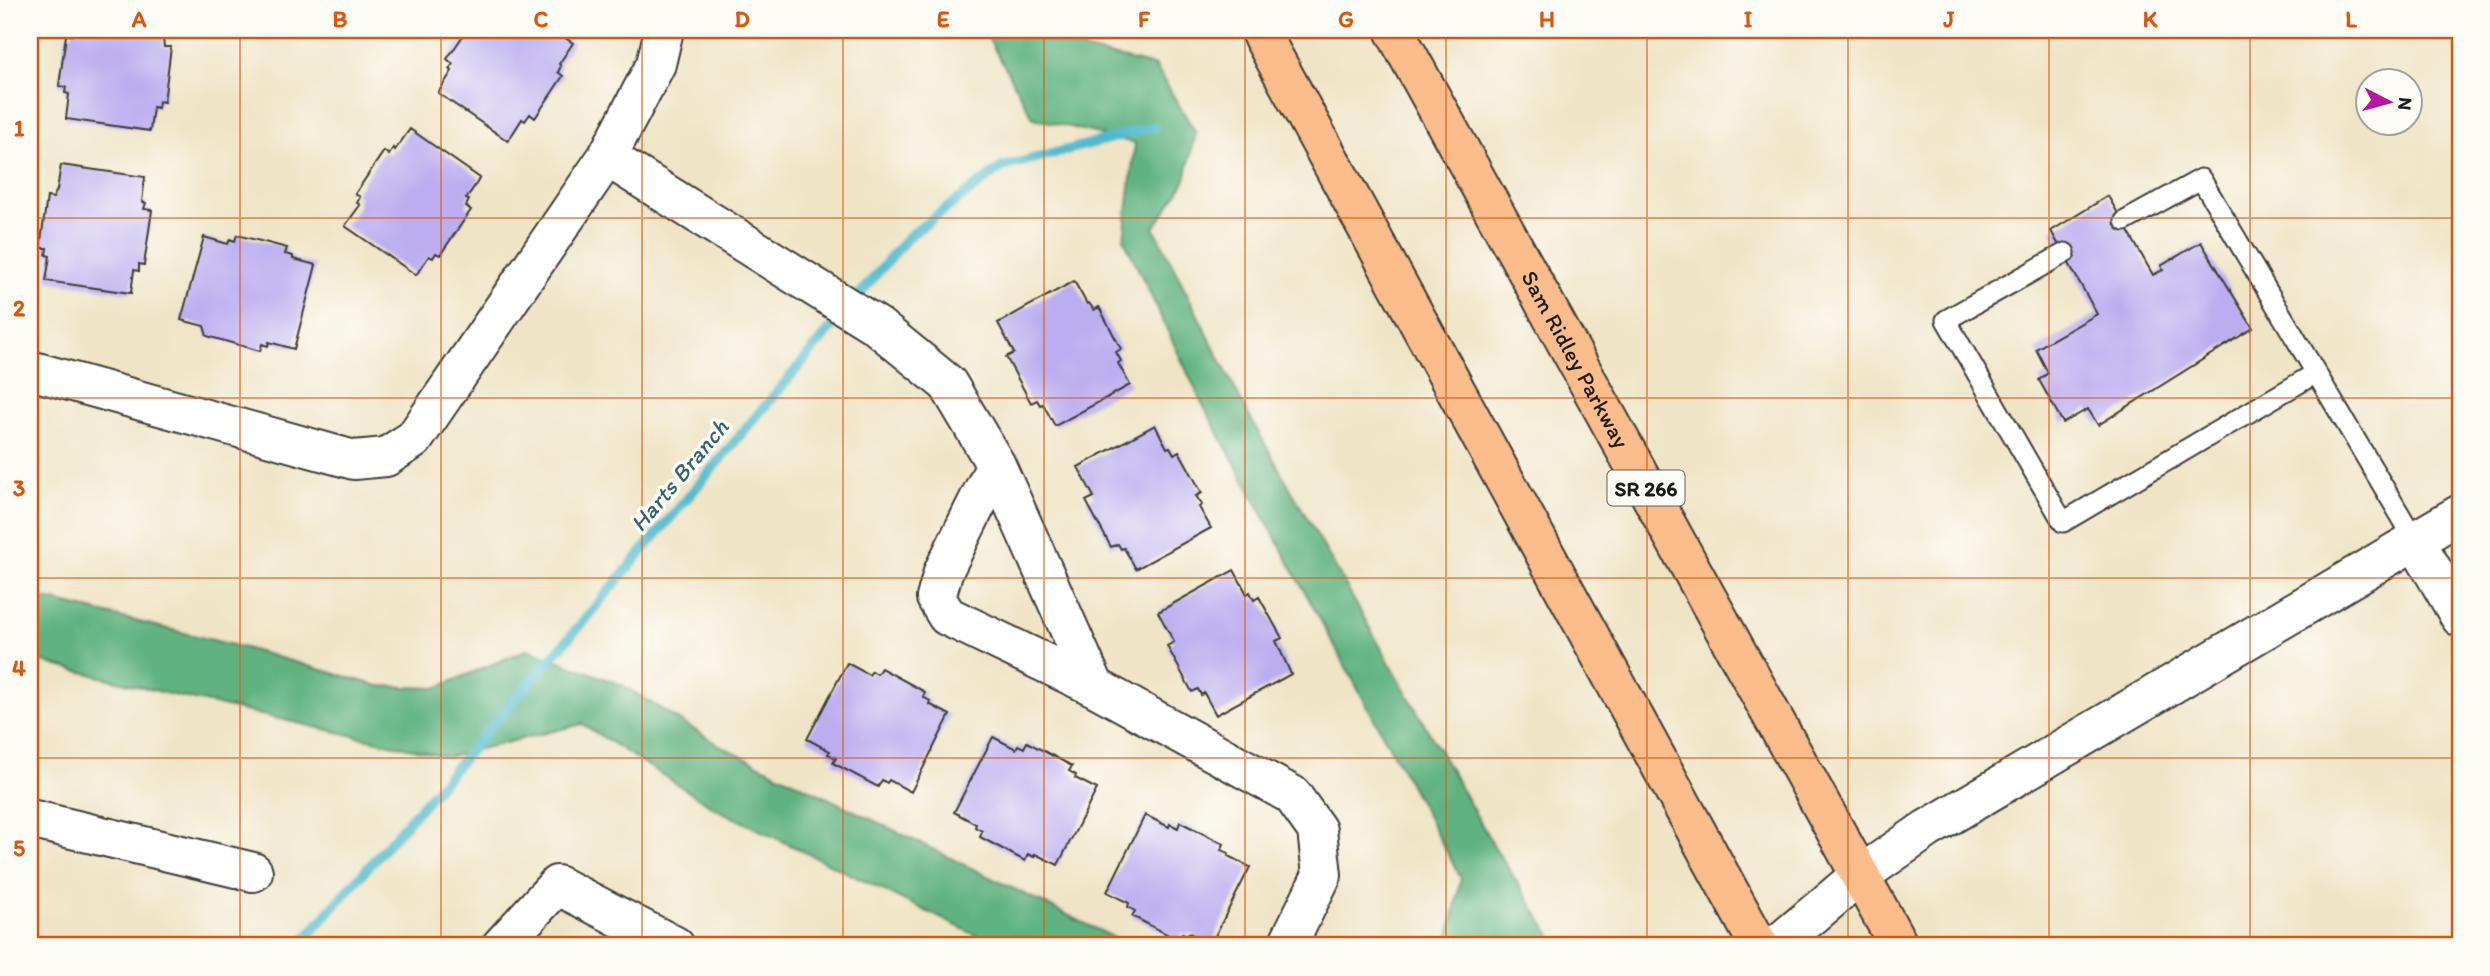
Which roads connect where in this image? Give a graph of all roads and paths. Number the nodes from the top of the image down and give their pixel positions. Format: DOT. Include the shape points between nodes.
graph roads {
  1 [pos="664,30"];
  2 [pos="1259,30"];
  3 [pos="1394,30"];
  4 [pos="607,157"];
  5 [pos="2125,220"];
  6 [pos="2065,253"];
  7 [pos="30,370"];
  8 [pos="2316,373"];
  9 [pos="996,465"];
  10 [pos="2460,514"];
  11 [pos="2415,540"];
  12 [pos="2460,617"];
  13 [pos="1095,687"];
  14 [pos="30,819"];
  15 [pos="253,873"];
  16 [pos="1858,876"];
  17 [pos="501,946"];
  18 [pos="675,946"];
  19 [pos="1287,946"];
  20 [pos="1759,946"];
  21 [pos="1776,946"];
  22 [pos="1899,946"];
  1 -- 4 [label="street" via="656,64"];
  2 -- 20 [label="main road"];
  3 -- 16 [label="main road, Sam Ridley Parkway / SR 266"];
  4 -- 7 [label="street" via="414,439 386,457 354,460"];
  4 -- 9 [label="street" via="877,326 948,384"];
  5 -- 8 [label="lane" via="2201,179"];
  6 -- 8 [label="lane" via="1946,320 2063,522"];
  8 -- 11 [label="lane"];
  9 -- 13 [label="street"];
  9 -- 13 [label="street" via="943,572 936,598 947,616"];
  10 -- 11 [label="street"];
  11 -- 12 [label="street"];
  11 -- 16 [label="street" via="1927,829"];
  13 -- 19 [label="street" via="1292,795 1317,830 1322,875"];
  14 -- 15 [label="street"];
  16 -- 21 [label="street"];
  16 -- 22 [label="main road, Sam Ridley Parkway / SR 266"];
  17 -- 18 [label="street" via="557,885"];
}
